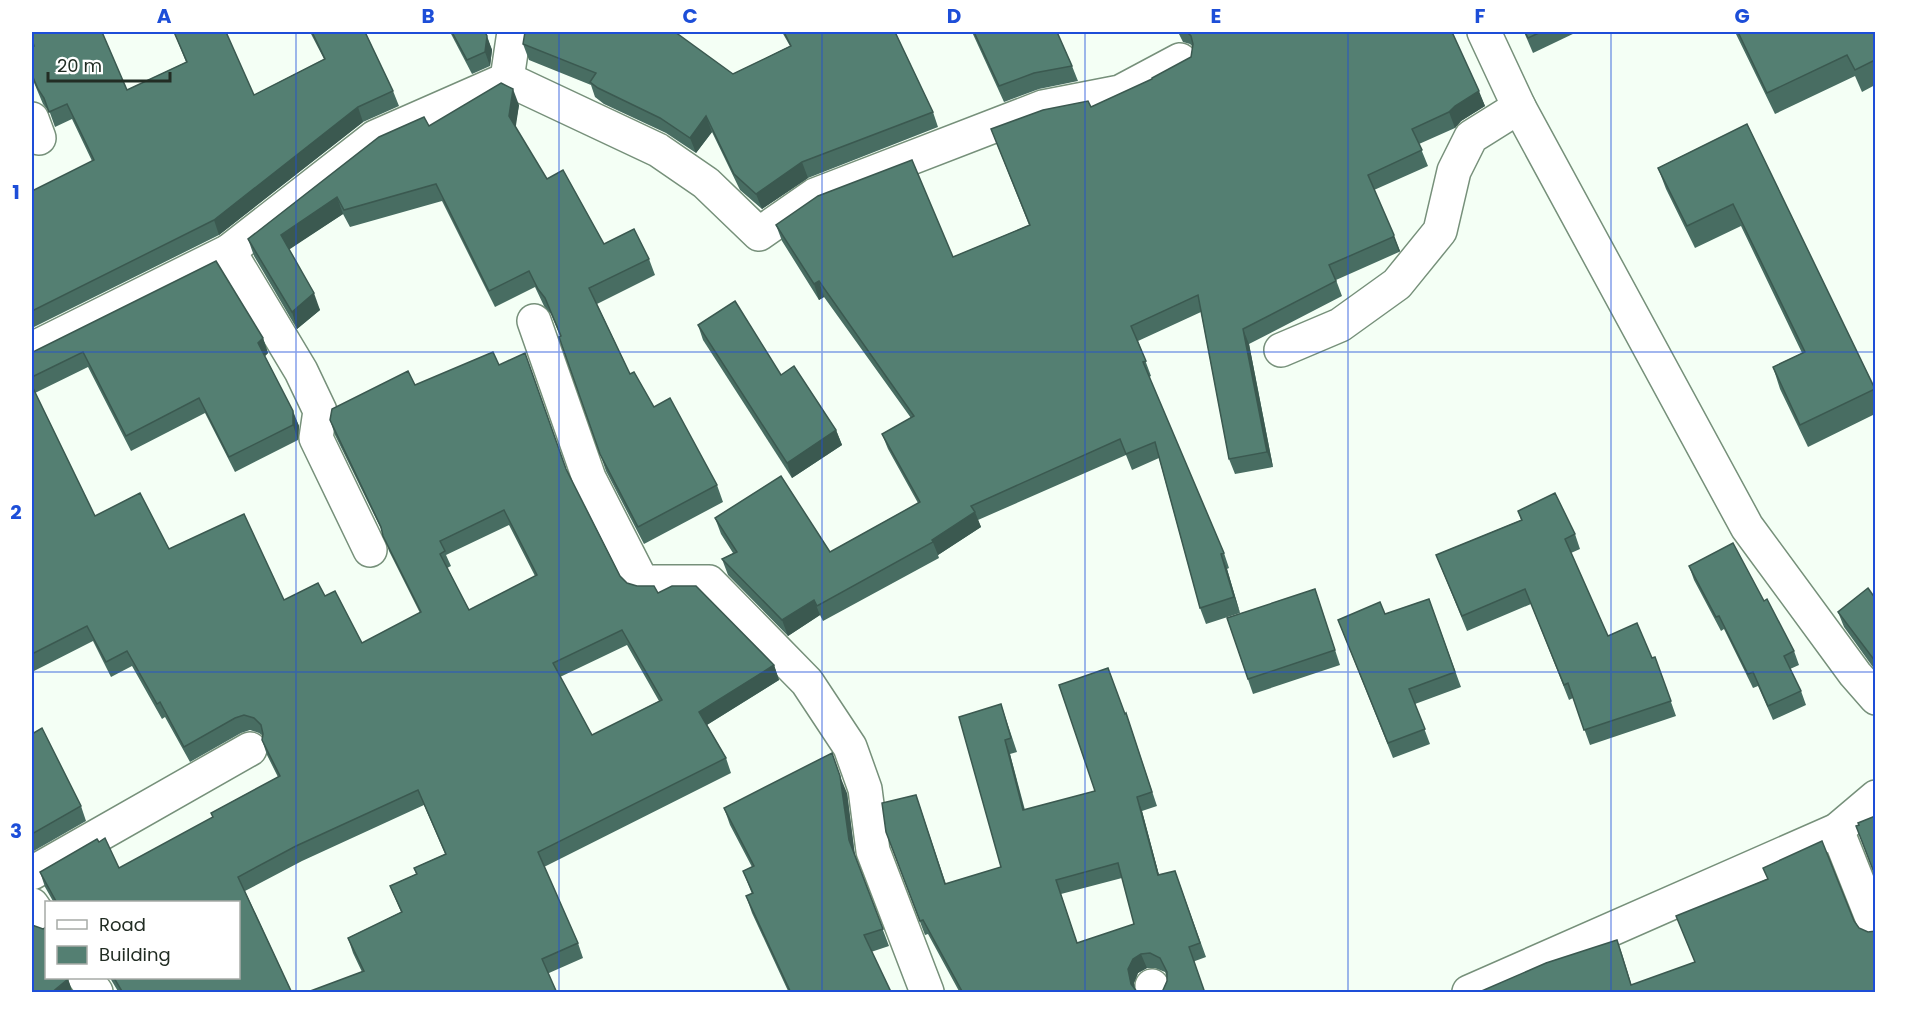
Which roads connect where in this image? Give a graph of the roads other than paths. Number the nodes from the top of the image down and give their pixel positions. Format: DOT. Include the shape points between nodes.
graph roads {
  1 [pos="514,32"];
  2 [pos="1484,32"];
  3 [pos="1180,60"];
  4 [pos="507,79"];
  5 [pos="1519,107"];
  6 [pos="230,251"];
  7 [pos="534,321"];
  8 [pos="32,349"];
  9 [pos="1281,350"];
  10 [pos="370,550"];
  11 [pos="1875,698"];
  12 [pos="250,749"];
  13 [pos="1875,797"];
  14 [pos="1837,830"];
  15 [pos="32,873"];
  16 [pos="32,905"];
  17 [pos="45,924"];
  18 [pos="1875,928"];
  19 [pos="86,979"];
  20 [pos="96,993"];
  21 [pos="927,993"];
  22 [pos="1469,993"];
  1 -- 4 [label="street"];
  2 -- 5 [label="street"];
  3 -- 4 [label="street" via="1120,92 1043,107 815,195 759,234 706,183 658,150"];
  4 -- 6 [label="street" via="375,137"];
  5 -- 9 [label="street" via="1471,137 1454,171 1440,231 1397,284 1340,325"];
  5 -- 11 [label="street" via="1747,527"];
  6 -- 8 [label="street"];
  6 -- 10 [label="street" via="301,371 320,411 316,438"];
  7 -- 21 [label="street" via="589,478 642,582 709,582 807,682 850,747 865,789 873,851"];
  12 -- 15 [label="street"];
  13 -- 14 [label="street"];
  14 -- 18 [label="street"];
  14 -- 22 [label="street"];
  16 -- 17 [label="street"];
  19 -- 20 [label="street"];
}
